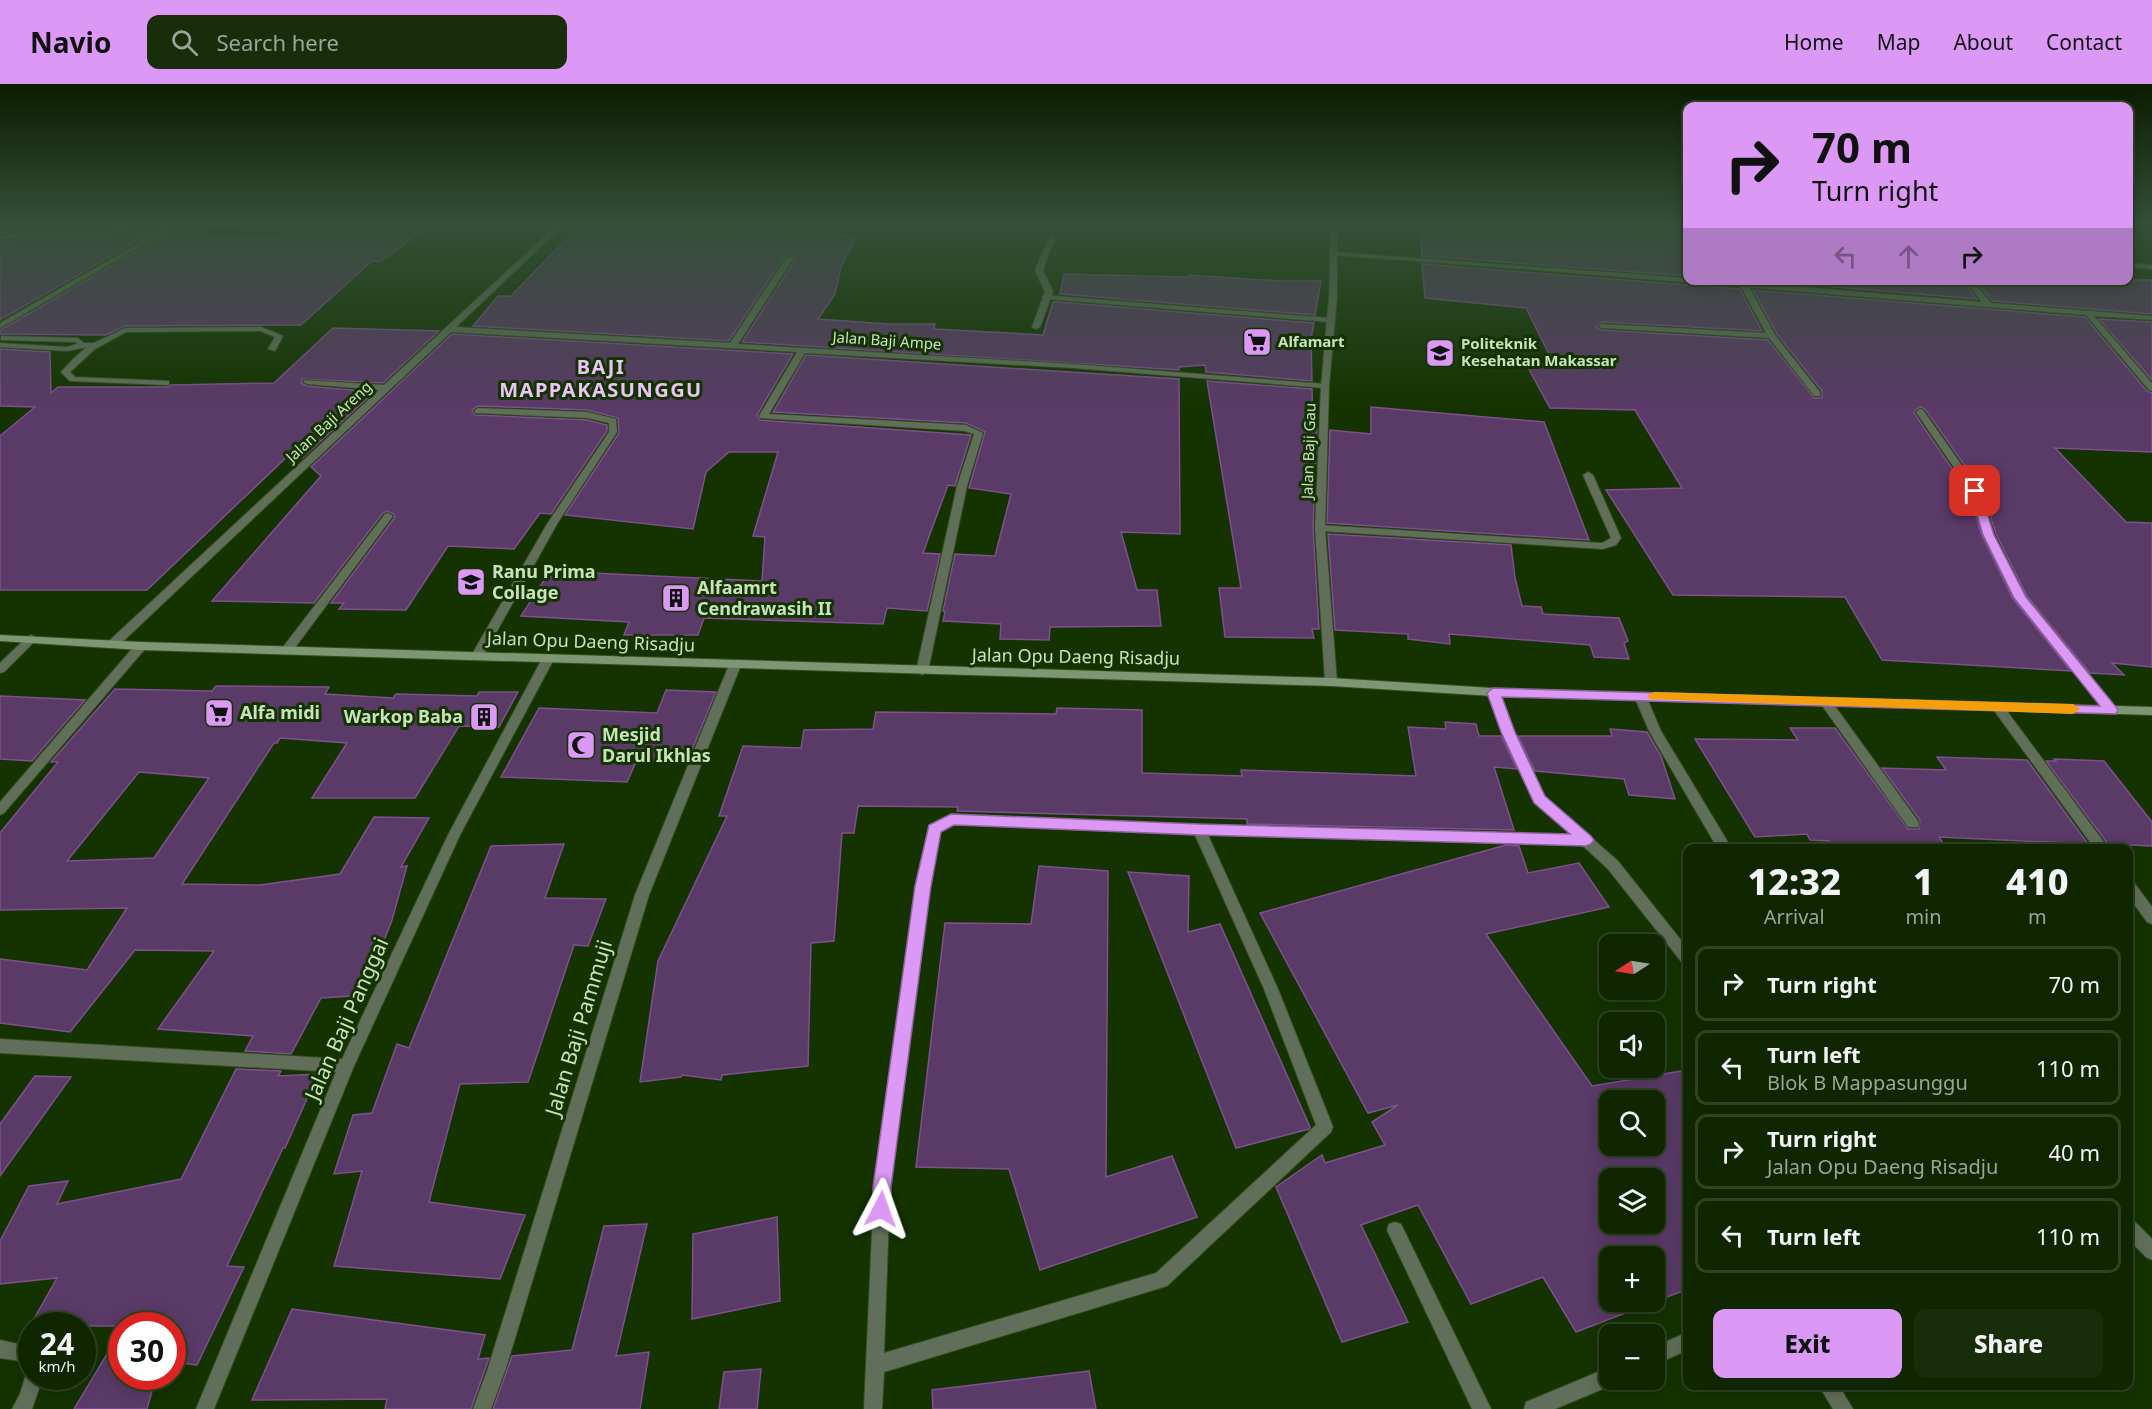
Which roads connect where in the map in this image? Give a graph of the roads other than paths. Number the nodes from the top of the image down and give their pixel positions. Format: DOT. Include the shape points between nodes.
graph roads {
  1 [pos="72,284"];
  2 [pos="497,284"];
  3 [pos="773,284"];
  4 [pos="1045,284"];
  5 [pos="1333,284"];
  6 [pos="1744,285"];
  7 [pos="1972,285"];
  8 [pos="1046,297"];
  9 [pos="1988,304"];
  10 [pos="2088,313"];
  11 [pos="2152,318"];
  12 [pos="1329,321"];
  13 [pos="0,326"];
  14 [pos="1602,326"];
  15 [pos="1036,327"];
  16 [pos="448,329"];
  17 [pos="1770,336"];
  18 [pos="0,338"];
  19 [pos="0,345"];
  20 [pos="82,345"];
  21 [pos="97,345"];
  22 [pos="733,345"];
  23 [pos="272,349"];
  24 [pos="803,349"];
  25 [pos="307,382"];
  26 [pos="166,383"];
  27 [pos="1325,386"];
  28 [pos="2152,387"];
  29 [pos="385,388"];
  30 [pos="1816,394"];
  31 [pos="478,411"];
  32 [pos="1920,412"];
  33 [pos="1588,475"];
  34 [pos="388,516"];
  35 [pos="1320,528"];
  36 [pos="0,638"];
  37 [pos="31,639"];
  38 [pos="113,644"];
  39 [pos="141,646"];
  40 [pos="287,650"];
  41 [pos="477,656"];
  42 [pos="549,657"];
  43 [pos="735,665"];
  44 [pos="0,669"];
  45 [pos="922,671"];
  46 [pos="1331,682"];
  47 [pos="1493,693"];
  48 [pos="1640,696"];
  49 [pos="1825,701"];
  50 [pos="1997,706"];
  51 [pos="2112,710"];
  52 [pos="2152,711"];
  53 [pos="0,810"];
  54 [pos="1913,824"];
  55 [pos="1199,830"];
  56 [pos="1586,840"];
  57 [pos="1722,844"];
  58 [pos="2098,844"];
  59 [pos="2133,892"];
  60 [pos="2152,918"];
  61 [pos="1683,954"];
  62 [pos="0,1046"];
  63 [pos="346,1066"];
  64 [pos="1395,1230"];
  65 [pos="2133,1232"];
  66 [pos="2152,1251"];
  67 [pos="1683,1343"];
  68 [pos="0,1349"];
  69 [pos="1665,1351"];
  70 [pos="18,1352"];
  71 [pos="875,1365"];
  72 [pos="1599,1381"];
  73 [pos="30,1390"];
  74 [pos="1831,1390"];
  75 [pos="21,1409"];
  76 [pos="205,1409"];
  77 [pos="482,1409"];
  78 [pos="873,1409"];
  79 [pos="1482,1409"];
  80 [pos="1533,1409"];
  81 [pos="1844,1409"];
  1 -- 13 [label="street"];
  2 -- 16 [label="street, Jalan Baji Areng"];
  3 -- 22 [label="street"];
  4 -- 8 [label="street" via="1049,292"];
  5 -- 12 [label="street, Jalan Baji Gau"];
  6 -- 9 [label="street"];
  6 -- 17 [label="street"];
  7 -- 9 [label="street"];
  8 -- 12 [label="street"];
  8 -- 15 [label="street"];
  9 -- 10 [label="street"];
  10 -- 11 [label="street"];
  10 -- 28 [label="street"];
  12 -- 27 [label="street, Jalan Baji Gau"];
  14 -- 17 [label="street"];
  16 -- 22 [label="street, Jalan Baji Ampe"];
  16 -- 29 [label="street, Jalan Baji Areng"];
  17 -- 30 [label="street"];
  18 -- 20 [label="street" via="78,340"];
  19 -- 20 [label="street" via="67,349"];
  20 -- 21 [label="street"];
  21 -- 23 [label="street" via="125,330 261,329 279,336"];
  21 -- 26 [label="street" via="70,365 67,375 73,379"];
  22 -- 24 [label="street, Jalan Baji Ampe"];
  24 -- 27 [label="street, Jalan Baji Ampe"];
  24 -- 45 [label="street" via="764,416 966,428 979,433 962,486"];
  25 -- 29 [label="street"];
  27 -- 35 [label="street, Jalan Baji Gau"];
  29 -- 38 [label="street, Jalan Baji Areng"];
  31 -- 41 [label="street" via="586,415 613,421 613,432 552,524"];
  32 -- 51 [label="street" via="1975,491 1989,535 2020,598"];
  33 -- 35 [label="street" via="1616,538 1603,546"];
  34 -- 40 [label="street"];
  35 -- 46 [label="street, Jalan Baji Gau"];
  36 -- 37 [label="main road, Jalan Opu Daeng Risadju"];
  37 -- 38 [label="main road, Jalan Opu Daeng Risadju"];
  37 -- 44 [label="street"];
  38 -- 39 [label="main road, Jalan Opu Daeng Risadju"];
  39 -- 40 [label="main road, Jalan Opu Daeng Risadju"];
  39 -- 53 [label="street"];
  40 -- 41 [label="main road, Jalan Opu Daeng Risadju"];
  41 -- 42 [label="main road, Jalan Opu Daeng Risadju"];
  42 -- 43 [label="main road, Jalan Opu Daeng Risadju"];
  42 -- 63 [label="street, Jalan Baji Panggai" via="454,835"];
  43 -- 45 [label="main road, Jalan Opu Daeng Risadju"];
  43 -- 77 [label="street, Jalan Baji Pammuji" via="642,895"];
  45 -- 46 [label="main road, Jalan Opu Daeng Risadju"];
  46 -- 47 [label="main road, Jalan Opu Daeng Risadju"];
  47 -- 48 [label="main road, Jalan Opu Daeng Risadju"];
  47 -- 56 [label="street" via="1539,799"];
  48 -- 49 [label="main road, Jalan Opu Daeng Risadju"];
  48 -- 57 [label="street" via="1655,731"];
  49 -- 50 [label="main road, Jalan Opu Daeng Risadju"];
  49 -- 54 [label="street"];
  50 -- 51 [label="main road, Jalan Opu Daeng Risadju"];
  50 -- 58 [label="street"];
  51 -- 52 [label="main road, Jalan Opu Daeng Risadju"];
  55 -- 56 [label="street"];
  55 -- 71 [label="street" via="951,819 934,829 882,1187"];
  55 -- 71 [label="street" via="1272,989 1325,1127 1161,1280"];
  56 -- 61 [label="street" via="1613,865"];
  59 -- 60 [label="street"];
  62 -- 63 [label="street"];
  63 -- 76 [label="street, Jalan Baji Panggai"];
  64 -- 79 [label="street"];
  65 -- 66 [label="street"];
  67 -- 69 [label="street"];
  68 -- 70 [label="street"];
  71 -- 78 [label="street"];
  72 -- 80 [label="street"];
  73 -- 75 [label="street"];
  74 -- 81 [label="street"];
}
